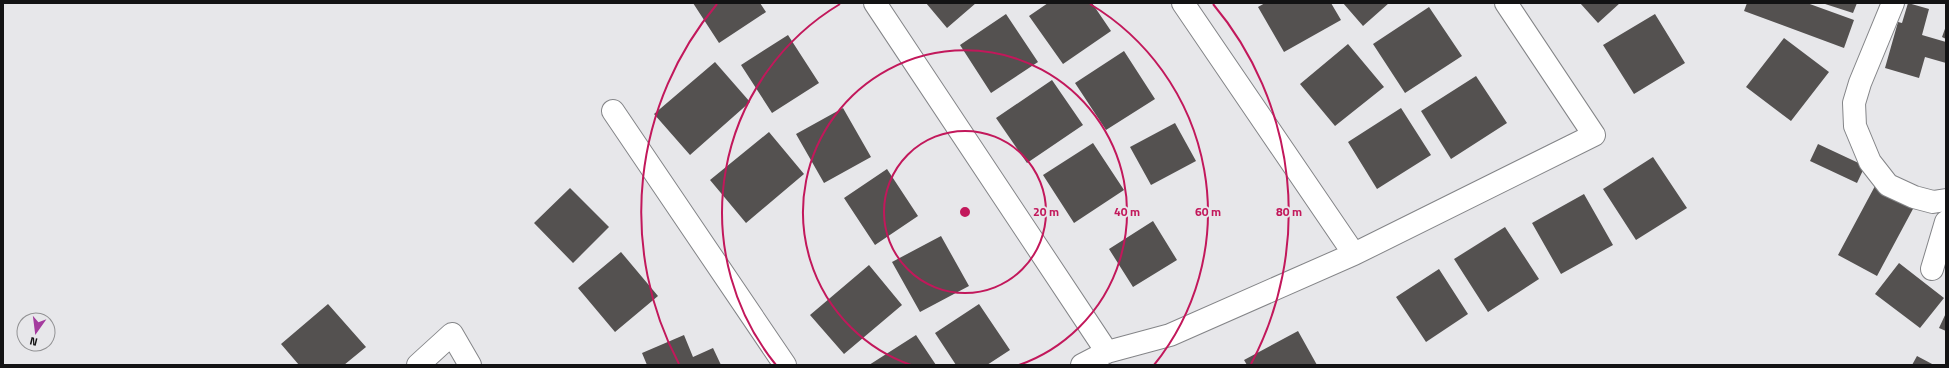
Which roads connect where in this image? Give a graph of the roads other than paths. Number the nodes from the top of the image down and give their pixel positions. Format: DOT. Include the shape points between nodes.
graph roads {
  1 [pos="875,3"];
  2 [pos="1183,3"];
  3 [pos="1506,3"];
  4 [pos="1893,3"];
  5 [pos="612,110"];
  6 [pos="1946,200"];
  7 [pos="1946,222"];
  8 [pos="1354,254"];
  9 [pos="1932,269"];
  10 [pos="1107,352"];
  11 [pos="418,365"];
  12 [pos="470,365"];
  13 [pos="785,365"];
  14 [pos="1082,365"];
  1 -- 10 [label="street"];
  2 -- 8 [label="street"];
  3 -- 8 [label="street" via="1594,135"];
  4 -- 6 [label="street" via="1860,83 1854,103 1855,126 1870,162 1888,185 1932,202"];
  5 -- 13 [label="street"];
  7 -- 9 [label="street"];
  8 -- 10 [label="street" via="1170,335"];
  10 -- 14 [label="street"];
  11 -- 12 [label="street" via="452,334"];
}
